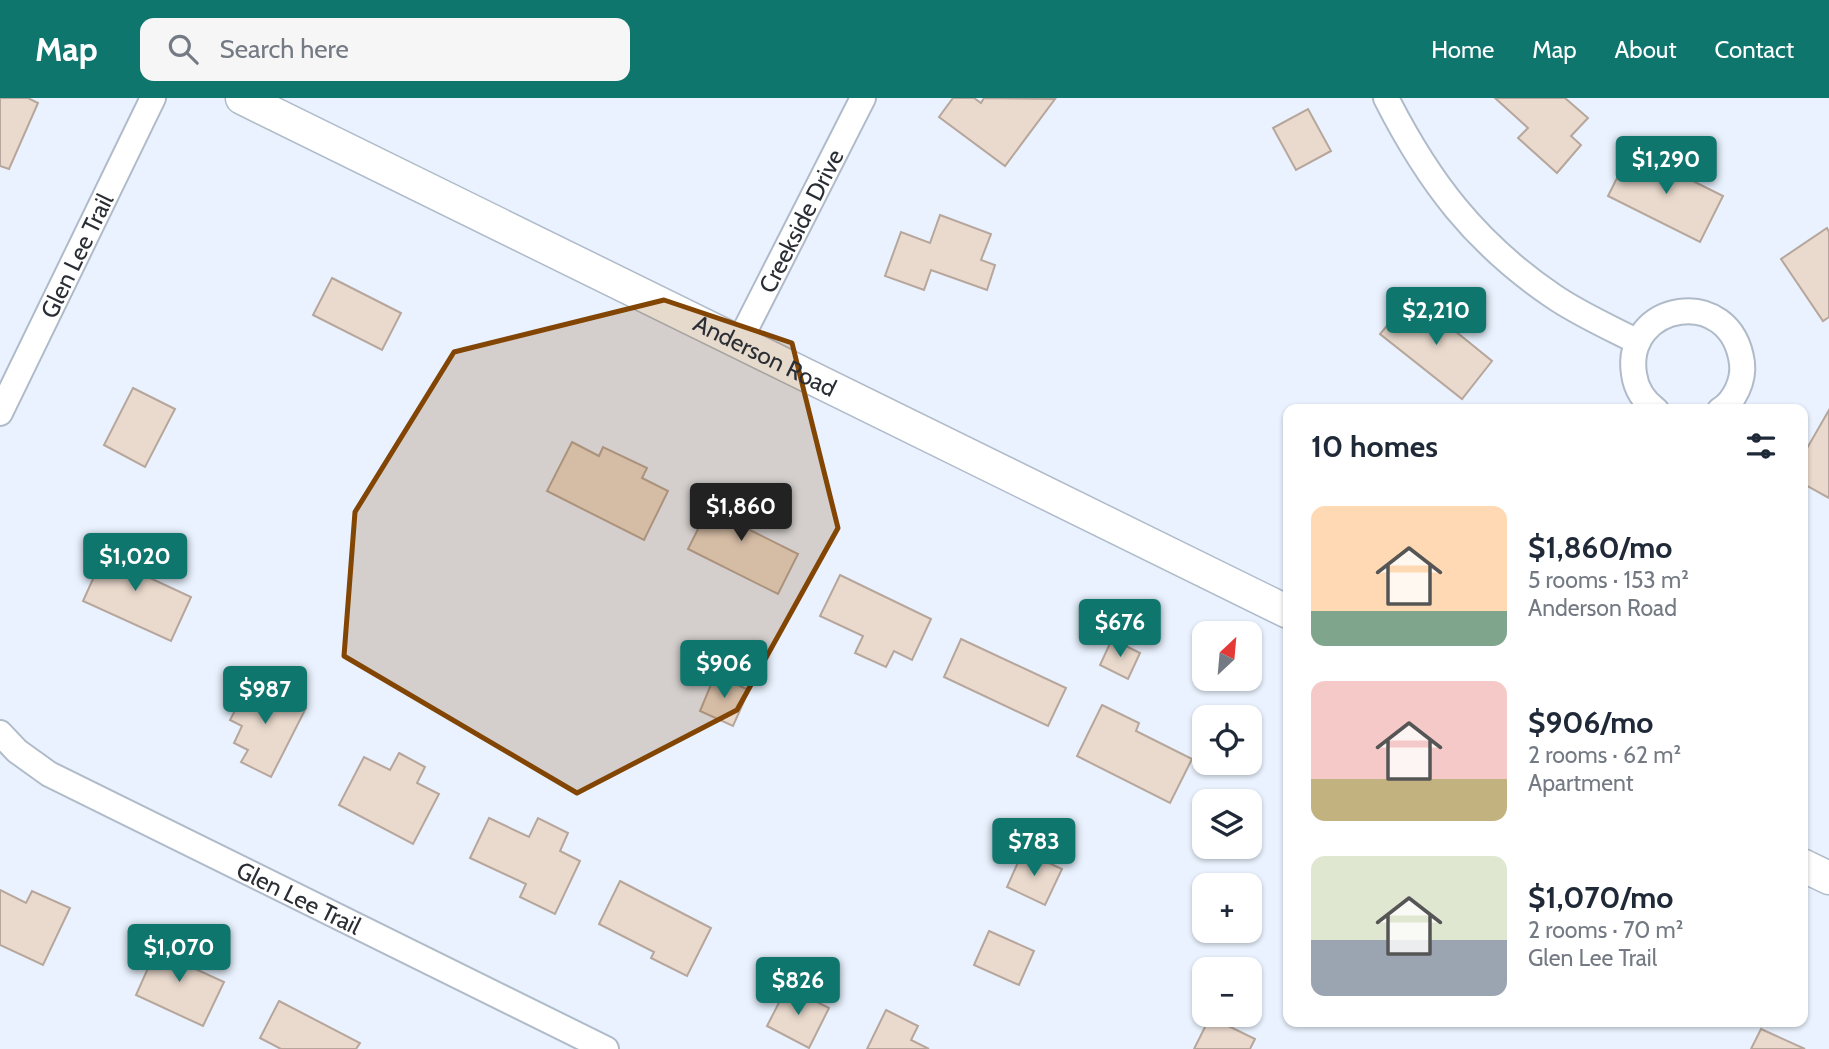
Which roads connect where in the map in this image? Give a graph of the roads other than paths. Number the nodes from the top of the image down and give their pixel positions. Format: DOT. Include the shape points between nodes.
graph roads {
  1 [pos="153,98"];
  2 [pos="242,98"];
  3 [pos="863,98"];
  4 [pos="1386,98"];
  5 [pos="738,342"];
  6 [pos="1638,342"];
  7 [pos="1648,404"];
  8 [pos="1725,404"];
  9 [pos="0,412"];
  10 [pos="1283,610"];
  11 [pos="0,733"];
  12 [pos="1808,868"];
  13 [pos="1829,878"];
  14 [pos="606,1049"];
  1 -- 9 [label="street, Glen Lee Trail"];
  2 -- 5 [label="street, Anderson Road"];
  3 -- 5 [label="street, Creekside Drive"];
  4 -- 6 [label="street" via="1433,181 1467,224 1508,263 1552,295"];
  5 -- 10 [label="street, Anderson Road"];
  6 -- 7 [label="street" via="1632,363 1636,384"];
  6 -- 8 [label="street" via="1651,325 1669,314 1690,311 1711,316 1729,329 1740,347 1743,368 1738,390"];
  11 -- 14 [label="street, Glen Lee Trail" via="50,774"];
  12 -- 13 [label="street"];
}
